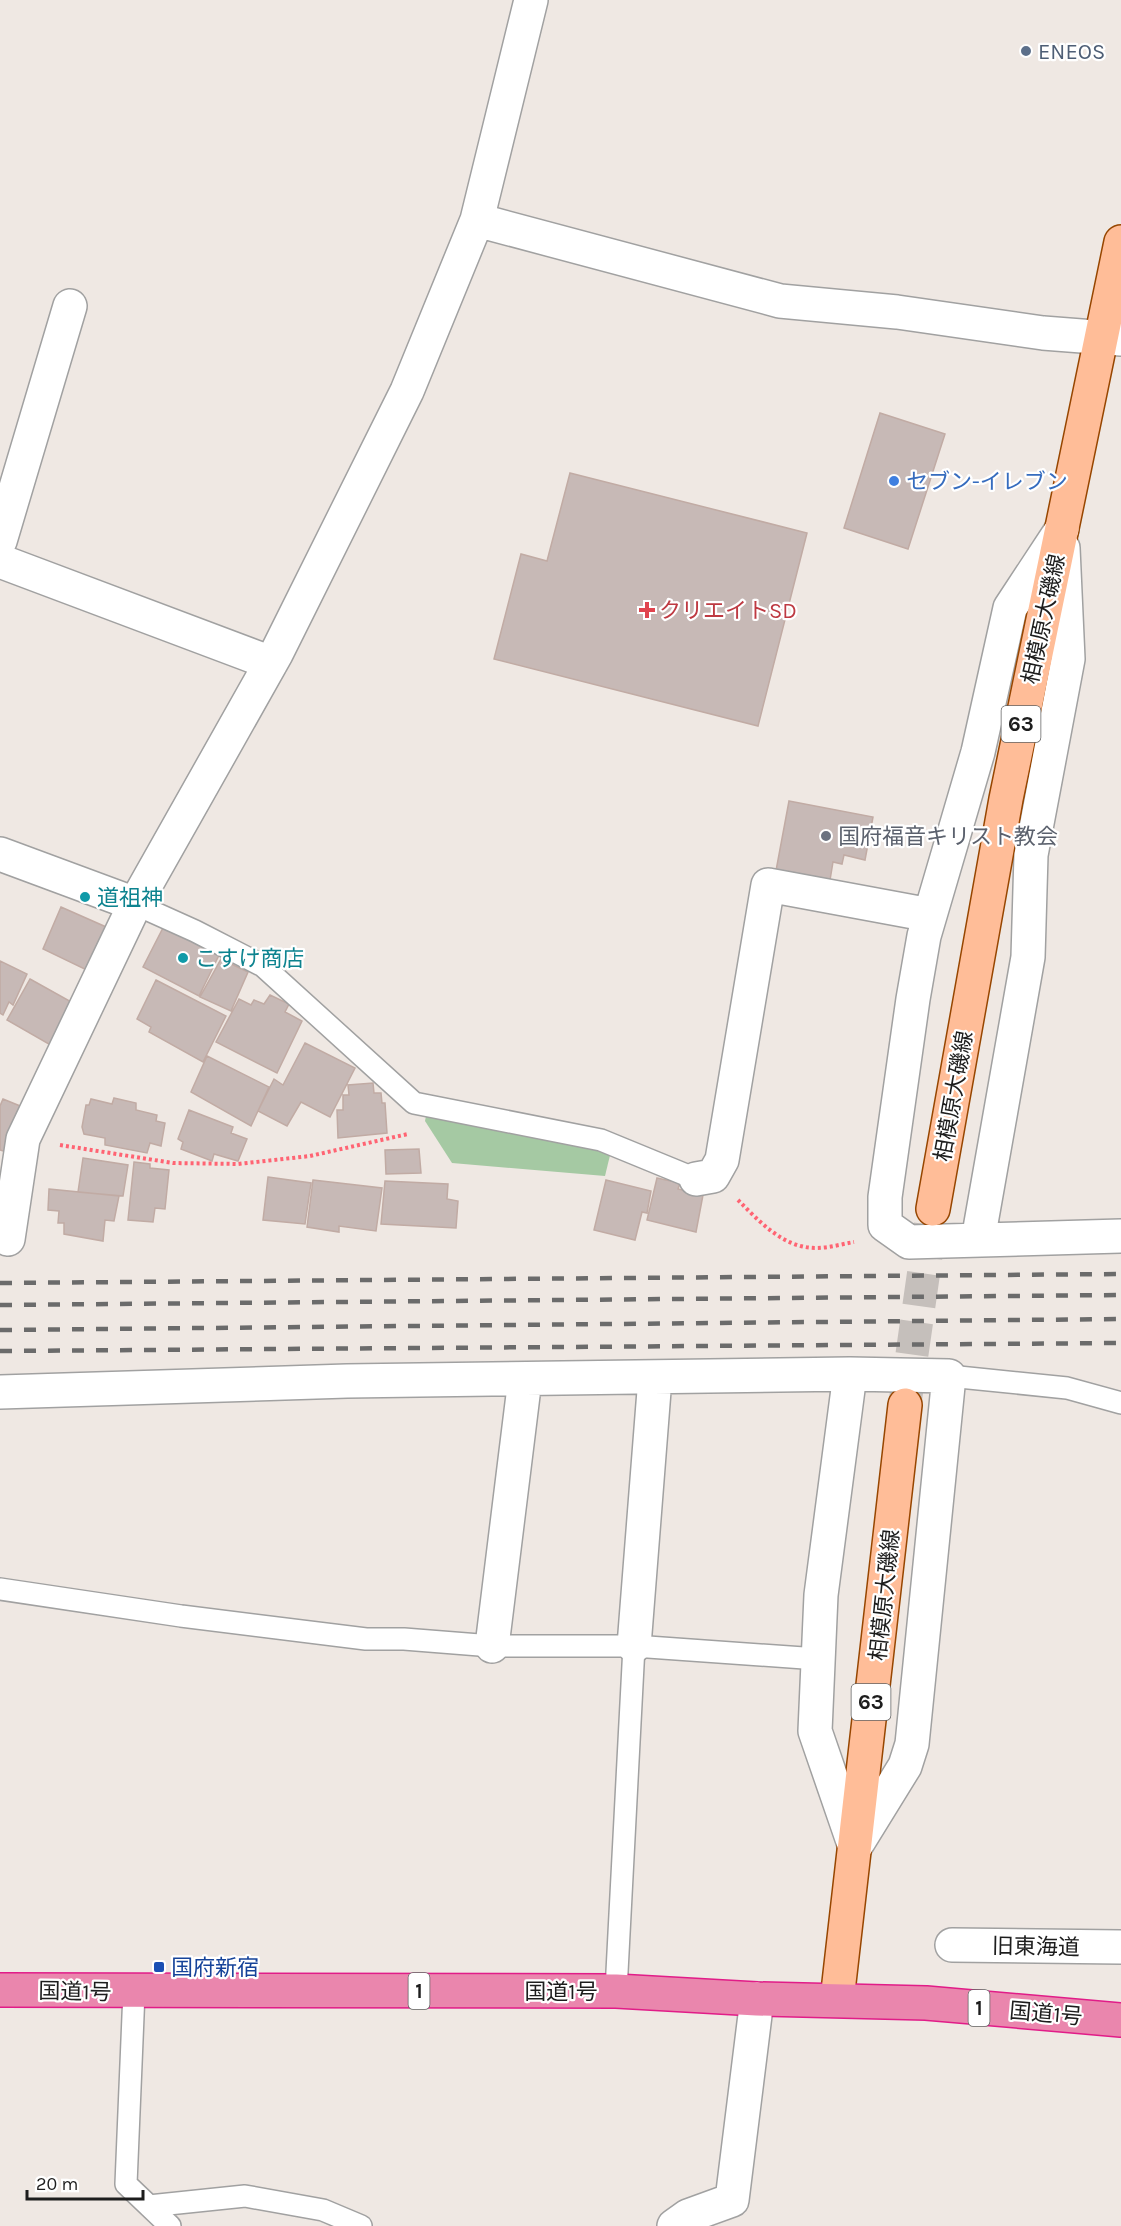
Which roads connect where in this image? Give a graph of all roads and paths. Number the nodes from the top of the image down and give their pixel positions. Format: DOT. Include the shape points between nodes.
graph roads {
  1 [pos="531,0"];
  2 [pos="477,220"];
  3 [pos="1121,242"];
  4 [pos="69,306"];
  5 [pos="1111,337"];
  6 [pos="1062,528"];
  7 [pos="0,541"];
  8 [pos="0,561"];
  9 [pos="271,663"];
  10 [pos="0,854"];
  11 [pos="135,904"];
  12 [pos="930,915"];
  13 [pos="414,1103"];
  14 [pos="23,1139"];
  15 [pos="704,1177"];
  16 [pos="933,1209"];
  17 [pos="885,1225"];
  18 [pos="1121,1236"];
  19 [pos="4,1238"];
  20 [pos="978,1240"];
  21 [pos="850,1374"];
  22 [pos="949,1376"];
  23 [pos="656,1378"];
  24 [pos="525,1379"];
  25 [pos="0,1392"];
  26 [pos="1121,1403"];
  27 [pos="905,1405"];
  28 [pos="0,1589"];
  29 [pos="492,1646"];
  30 [pos="634,1646"];
  31 [pos="819,1659"];
  32 [pos="855,1847"];
  33 [pos="952,1945"];
  34 [pos="1121,1947"];
  35 [pos="0,1990"];
  36 [pos="616,1991"];
  37 [pos="134,1992"];
  38 [pos="757,1999"];
  39 [pos="837,2000"];
  40 [pos="1121,2020"];
  41 [pos="148,2206"];
  42 [pos="170,2226"];
  43 [pos="362,2226"];
  44 [pos="674,2226"];
  1 -- 2 [label="street"];
  2 -- 5 [label="street" via="780,301 897,312 1043,333"];
  2 -- 9 [label="street" via="407,391"];
  3 -- 5 [label="main road, 相模原大磯線 / 63"];
  4 -- 7 [label="street"];
  5 -- 6 [label="main road, 相模原大磯線 / 63"];
  6 -- 12 [label="street" via="1010,608 978,752"];
  6 -- 16 [label="main road, 相模原大磯線 / 63" via="1005,799"];
  6 -- 20 [label="street" via="1068,659 1031,855 1028,957"];
  8 -- 9 [label="street"];
  9 -- 11 [label="street"];
  10 -- 11 [label="street"];
  11 -- 13 [label="lane" via="263,966"];
  11 -- 14 [label="street"];
  12 -- 15 [label="street" via="768,885 722,1160"];
  12 -- 17 [label="street" via="913,999 885,1197"];
  13 -- 14 [label="path" via="422,1129 401,1137 310,1156 238,1164 173,1163"];
  13 -- 15 [label="lane" via="601,1140"];
  14 -- 19 [label="street"];
  15 -- 17 [label="path" via="776,1235 797,1246 816,1248 858,1241"];
  17 -- 20 [label="street" via="909,1242"];
  18 -- 20 [label="street"];
  21 -- 22 [label="street"];
  21 -- 23 [label="street"];
  21 -- 31 [label="street" via="821,1595"];
  22 -- 26 [label="lane" via="1067,1388"];
  22 -- 32 [label="street" via="912,1743 904,1766"];
  23 -- 24 [label="street"];
  23 -- 30 [label="street"];
  24 -- 25 [label="street"];
  24 -- 29 [label="street"];
  27 -- 32 [label="main road, 相模原大磯線 / 63"];
  28 -- 29 [label="lane" via="366,1639"];
  29 -- 30 [label="lane"];
  30 -- 31 [label="lane"];
  30 -- 36 [label="lane"];
  31 -- 32 [label="street" via="815,1731"];
  32 -- 39 [label="main road, 相模原大磯線 / 63"];
  33 -- 34 [label="street, 旧東海道"];
  35 -- 37 [label="highway, 国道1号 / 1"];
  36 -- 37 [label="highway, 国道1号 / 1"];
  36 -- 38 [label="highway, 国道1号 / 1"];
  37 -- 41 [label="lane" via="126,2184"];
  38 -- 39 [label="highway, 国道1号 / 1"];
  38 -- 44 [label="street" via="732,2200 688,2216"];
  39 -- 40 [label="highway, 国道1号 / 1" via="926,2003"];
  41 -- 42 [label="lane"];
  41 -- 43 [label="lane" via="245,2196 322,2210"];
}
